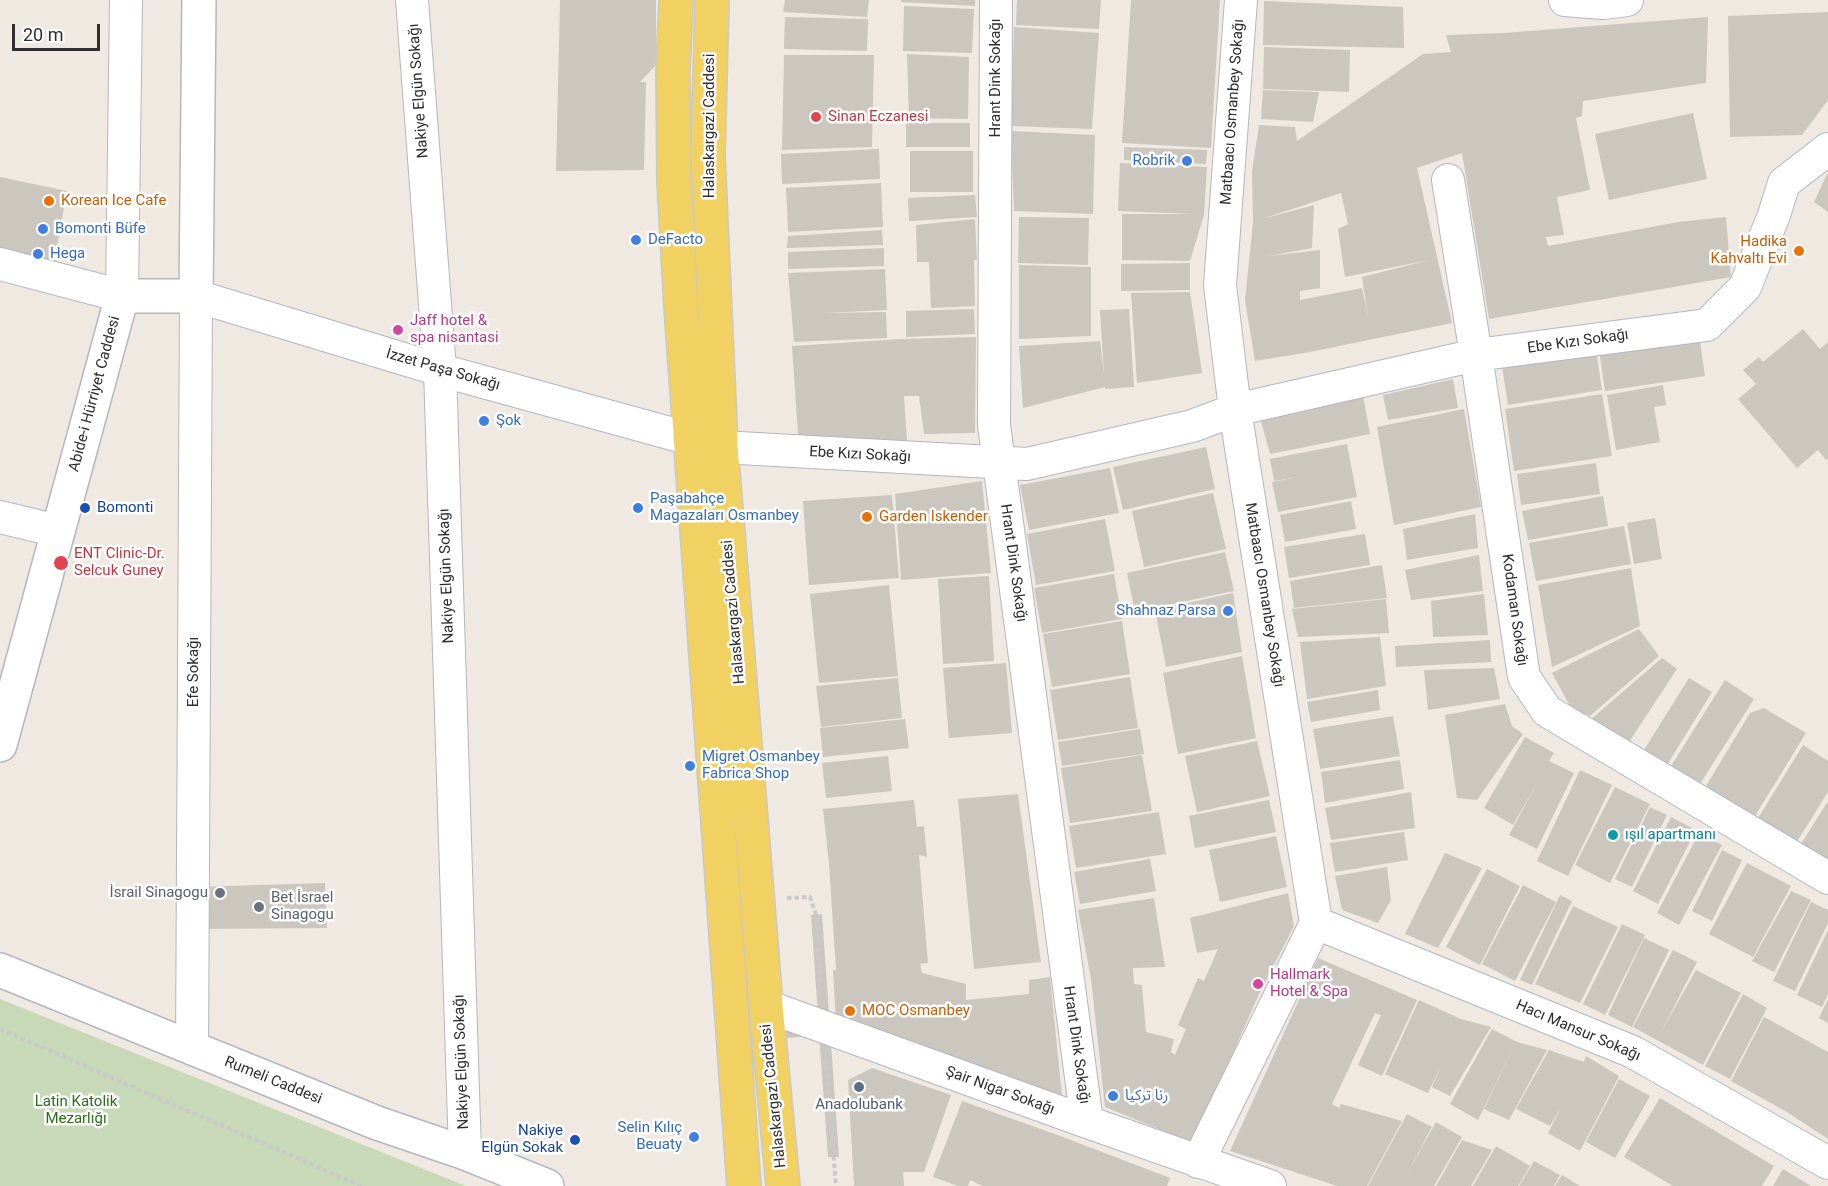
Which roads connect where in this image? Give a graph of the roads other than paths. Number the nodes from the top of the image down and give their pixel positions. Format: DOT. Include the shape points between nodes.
graph roads {
  1 [pos="126,0"];
  2 [pos="199,0"];
  3 [pos="412,0"];
  4 [pos="675,0"];
  5 [pos="712,0"];
  6 [pos="996,0"];
  7 [pos="1242,0"];
  8 [pos="1564,0"];
  9 [pos="1627,0"];
  10 [pos="1828,149"];
  11 [pos="1448,180"];
  12 [pos="0,264"];
  13 [pos="122,296"];
  14 [pos="196,296"];
  15 [pos="1476,355"];
  16 [pos="440,370"];
  17 [pos="1234,410"];
  18 [pos="706,443"];
  19 [pos="1000,463"];
  20 [pos="0,517"];
  21 [pos="58,531"];
  22 [pos="0,745"];
  23 [pos="1828,878"];
  24 [pos="1317,923"];
  25 [pos="0,970"];
  26 [pos="766,1006"];
  27 [pos="192,1048"];
  28 [pos="1087,1122"];
  29 [pos="465,1153"];
  30 [pos="1198,1162"];
  31 [pos="1828,1164"];
  32 [pos="547,1186"];
  33 [pos="744,1186"];
  34 [pos="783,1186"];
  35 [pos="1270,1186"];
  1 -- 13 [label="street"];
  2 -- 14 [label="main road"];
  3 -- 16 [label="street, Nakiye Elgün Sokağı"];
  4 -- 18 [label="main road, Halaskargazi Caddesi" via="674,181"];
  5 -- 18 [label="main road, Halaskargazi Caddesi"];
  6 -- 19 [label="street, Hrant Dink Sokağı" via="994,424"];
  7 -- 17 [label="street, Matbaacı Osmanbey Sokağı" via="1220,285"];
  8 -- 9 [label="street"];
  10 -- 15 [label="street, Ebe Kızı Sokağı" via="1785,183 1744,287 1707,325"];
  11 -- 15 [label="street, Kodaman Sokağı"];
  12 -- 13 [label="street"];
  13 -- 14 [label="main road, Abide-i Hürriyet Caddesi"];
  13 -- 21 [label="main road, Abide-i Hürriyet Caddesi"];
  14 -- 16 [label="street, İzzet Paşa Sokağı"];
  14 -- 27 [label="street, Efe Sokağı"];
  15 -- 17 [label="street, Ebe Kızı Sokağı"];
  15 -- 23 [label="street, Kodaman Sokağı" via="1524,677 1535,694 1547,711"];
  16 -- 18 [label="street, İzzet Paşa Sokağı"];
  16 -- 29 [label="street, Nakiye Elgün Sokağı"];
  17 -- 19 [label="street, Ebe Kızı Sokağı" via="1192,426 1027,464"];
  17 -- 24 [label="street, Matbaacı Osmanbey Sokağı"];
  18 -- 19 [label="street, Ebe Kızı Sokağı"];
  18 -- 26 [label="main road, Halaskargazi Caddesi" via="758,899"];
  18 -- 33 [label="main road, Halaskargazi Caddesi"];
  19 -- 28 [label="street, Hrant Dink Sokağı"];
  20 -- 21 [label="street"];
  21 -- 22 [label="main road, Abide-i Hürriyet Caddesi"];
  24 -- 30 [label="street"];
  24 -- 31 [label="street, Hacı Mansur Sokağı" via="1633,1052"];
  25 -- 27 [label="main road, Rumeli Caddesi"];
  26 -- 28 [label="street, Şair Nigar Sokağı"];
  26 -- 34 [label="main road, Halaskargazi Caddesi"];
  27 -- 29 [label="main road, Rumeli Caddesi" via="377,1124"];
  28 -- 30 [label="street, Şair Nigar Sokağı"];
  29 -- 32 [label="main road, Rumeli Caddesi"];
  30 -- 35 [label="street, Şair Nigar Sokağı"];
}
